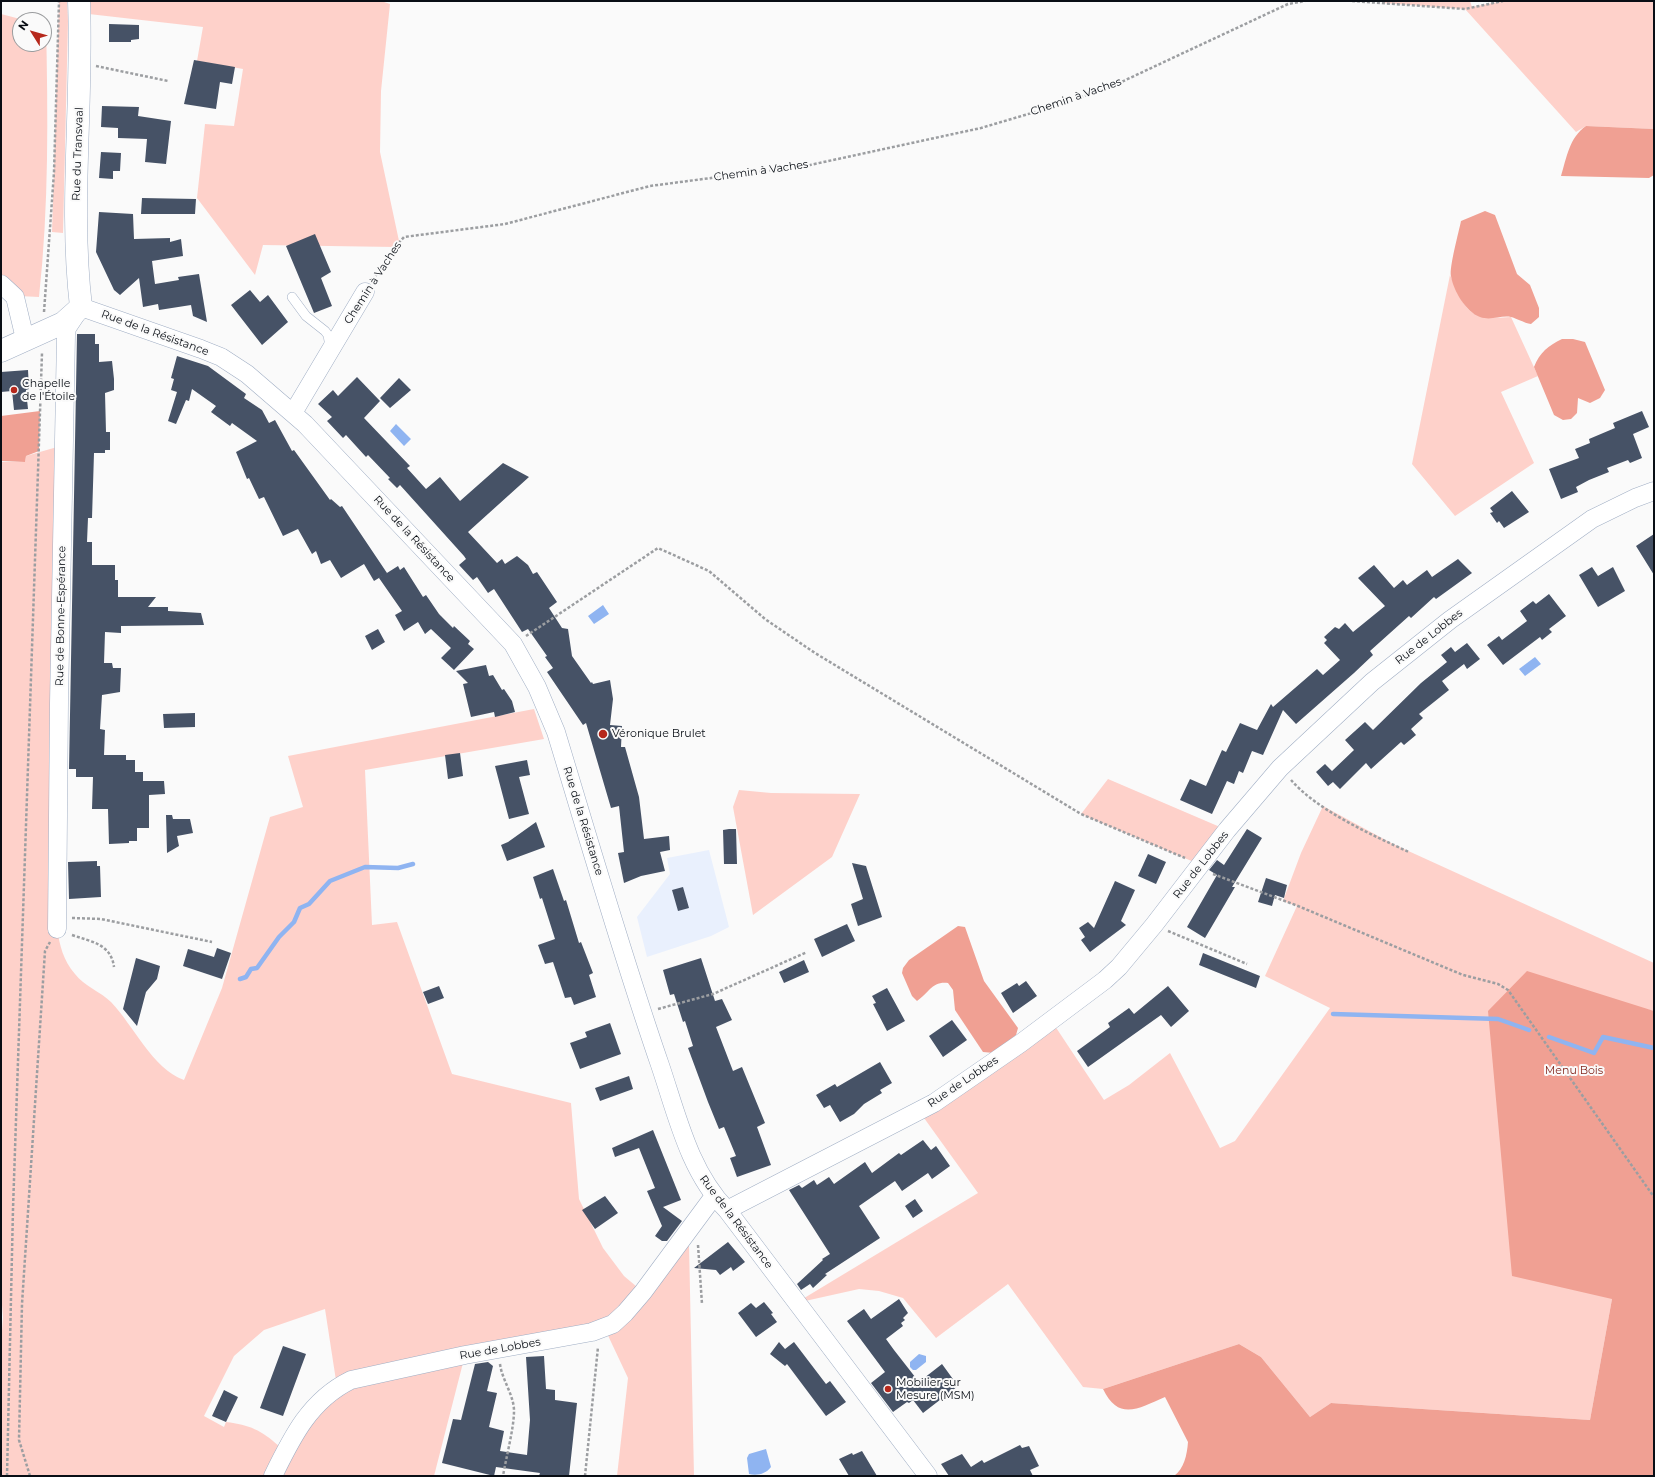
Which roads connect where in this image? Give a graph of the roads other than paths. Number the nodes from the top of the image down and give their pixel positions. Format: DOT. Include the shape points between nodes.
graph roads {
  1 [pos="79,1"];
  2 [pos="1,284"];
  3 [pos="366,292"];
  4 [pos="292,297"];
  5 [pos="81,307"];
  6 [pos="34,335"];
  7 [pos="331,350"];
  8 [pos="1,351"];
  9 [pos="293,413"];
  10 [pos="1654,491"];
  11 [pos="58,923"];
  12 [pos="714,1196"];
  13 [pos="727,1210"];
  14 [pos="273,1476"];
  15 [pos="928,1476"];
  1 -- 5 [label="street, Rue du Transvaal" via="76,264"];
  2 -- 6 [label="street" via="15,297"];
  3 -- 7 [label="street, Chemin à Vaches"];
  4 -- 7 [label="lane" via="306,316 328,335"];
  5 -- 6 [label="street" via="63,323"];
  5 -- 9 [label="street, Rue de la Résistance" via="221,357 247,374"];
  5 -- 11 [label="street, Rue de Bonne-Espérance" via="67,328 66,335"];
  6 -- 8 [label="street"];
  7 -- 9 [label="street, Chemin à Vaches"];
  9 -- 12 [label="street, Rue de la Résistance" via="514,644 537,687 556,732 642,1014 687,1145"];
  10 -- 13 [label="street, Rue de Lobbes" via="1592,519 1450,620 1372,682 1280,768 1227,830 1154,925 1105,980 934,1103"];
  12 -- 13 [label="street, Rue de la Résistance"];
  12 -- 14 [label="street, Rue de Lobbes" via="625,1313 613,1324 592,1332 350,1380 322,1398 301,1424"];
  13 -- 15 [label="street, Rue de la Résistance"];
}
